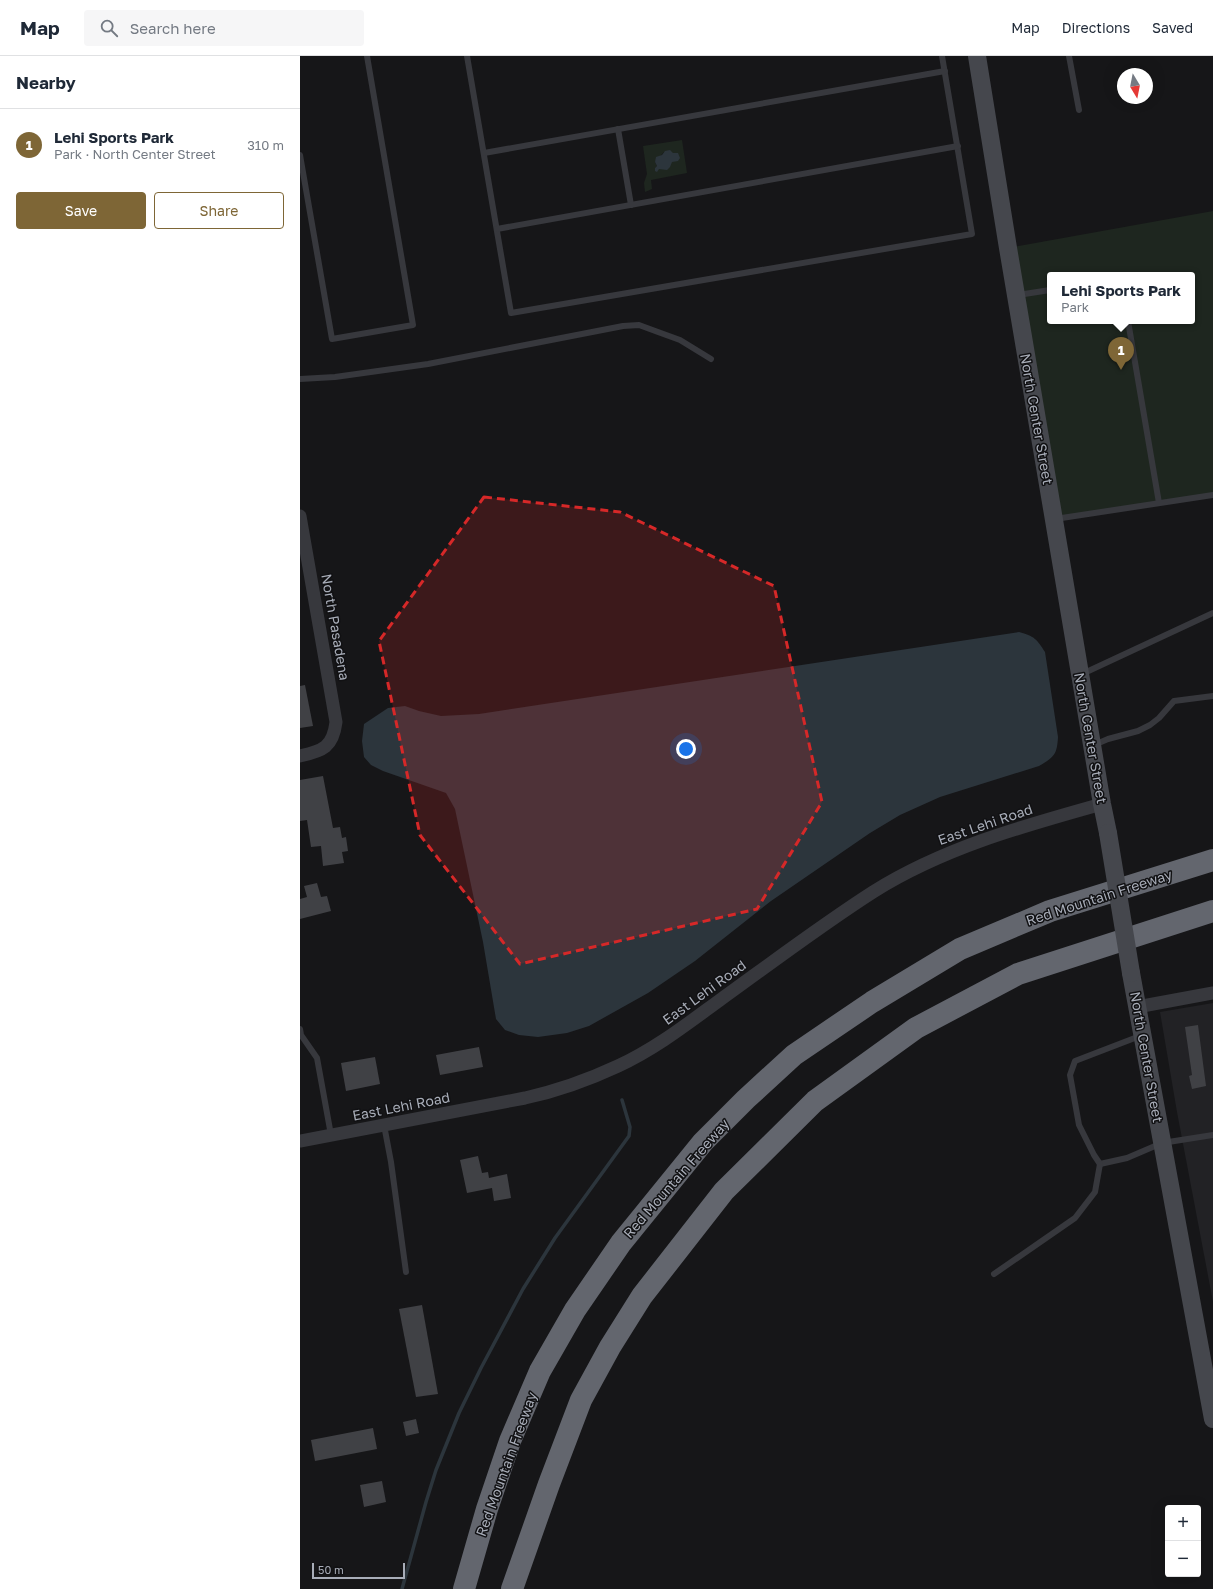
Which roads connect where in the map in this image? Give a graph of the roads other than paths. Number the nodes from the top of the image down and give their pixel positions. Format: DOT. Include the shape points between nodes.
graph roads {
  1 [pos="367,56"];
  2 [pos="468,56"];
  3 [pos="942,56"];
  4 [pos="977,56"];
  5 [pos="1069,56"];
  6 [pos="945,71"];
  7 [pos="1079,110"];
  8 [pos="618,129"];
  9 [pos="958,146"];
  10 [pos="484,153"];
  11 [pos="300,155"];
  12 [pos="632,205"];
  13 [pos="497,229"];
  14 [pos="1047,291"];
  15 [pos="1016,296"];
  16 [pos="1129,324"];
  17 [pos="711,359"];
  18 [pos="300,379"];
  19 [pos="1213,495"];
  20 [pos="1159,503"];
  21 [pos="300,516"];
  22 [pos="1054,519"];
  23 [pos="304,565"];
  24 [pos="1213,613"];
  25 [pos="1080,675"];
  26 [pos="1213,696"];
  27 [pos="1092,746"];
  28 [pos="300,756"];
  29 [pos="1102,804"];
  30 [pos="1213,860"];
  31 [pos="1213,911"];
  32 [pos="1213,993"];
  33 [pos="1137,1007"];
  34 [pos="300,1029"];
  35 [pos="1142,1035"];
  36 [pos="384,1125"];
  37 [pos="331,1135"];
  38 [pos="1213,1135"];
  39 [pos="300,1141"];
  40 [pos="1162,1143"];
  41 [pos="1100,1164"];
  42 [pos="406,1272"];
  43 [pos="994,1274"];
  44 [pos="1213,1419"];
  45 [pos="464,1589"];
  46 [pos="512,1589"];
  1 -- 11 [label="lane" via="414,325 332,339"];
  2 -- 10 [label="lane"];
  3 -- 6 [label="lane"];
  4 -- 15 [label="street, North Center Street"];
  5 -- 7 [label="lane"];
  6 -- 8 [label="lane"];
  6 -- 9 [label="lane"];
  8 -- 10 [label="lane"];
  8 -- 12 [label="lane"];
  9 -- 12 [label="lane"];
  9 -- 13 [label="lane" via="972,234 511,313"];
  10 -- 13 [label="lane"];
  12 -- 13 [label="lane"];
  14 -- 15 [label="lane"];
  15 -- 22 [label="street, North Center Street"];
  16 -- 20 [label="lane"];
  17 -- 18 [label="lane" via="680,340 639,325 428,364 335,377"];
  19 -- 20 [label="lane"];
  20 -- 22 [label="lane"];
  21 -- 23 [label="street, North Pasadena"];
  22 -- 25 [label="street, North Center Street"];
  23 -- 28 [label="street, North Pasadena" via="336,722 335,733 330,743 321,750"];
  24 -- 25 [label="lane"];
  25 -- 27 [label="street, North Center Street"];
  26 -- 27 [label="lane" via="1174,701 1150,725"];
  27 -- 29 [label="street, North Center Street"];
  29 -- 33 [label="street, North Center Street, bridge"];
  29 -- 36 [label="street, East Lehi Road" via="1009,830 970,844 900,877 811,934 667,1038 619,1066 549,1092"];
  30 -- 45 [label="highway, Red Mountain Freeway" via="1050,910 960,949 872,1002 794,1055 746,1099 703,1142 621,1243 575,1310 540,1371 510,1441"];
  31 -- 46 [label="highway" via="1018,974 916,1028 809,1107 724,1191 642,1296 610,1347 581,1400"];
  32 -- 33 [label="street"];
  33 -- 35 [label="street, North Center Street"];
  34 -- 37 [label="lane" via="301,1035 317,1058"];
  35 -- 40 [label="street, North Center Street"];
  35 -- 41 [label="lane" via="1075,1060 1070,1075 1079,1125"];
  36 -- 37 [label="street, East Lehi Road"];
  36 -- 42 [label="lane"];
  37 -- 39 [label="street, East Lehi Road"];
  38 -- 40 [label="lane"];
  40 -- 41 [label="lane" via="1127,1158"];
  40 -- 44 [label="street, North Center Street"];
  41 -- 43 [label="lane" via="1095,1192 1075,1218"];
}
